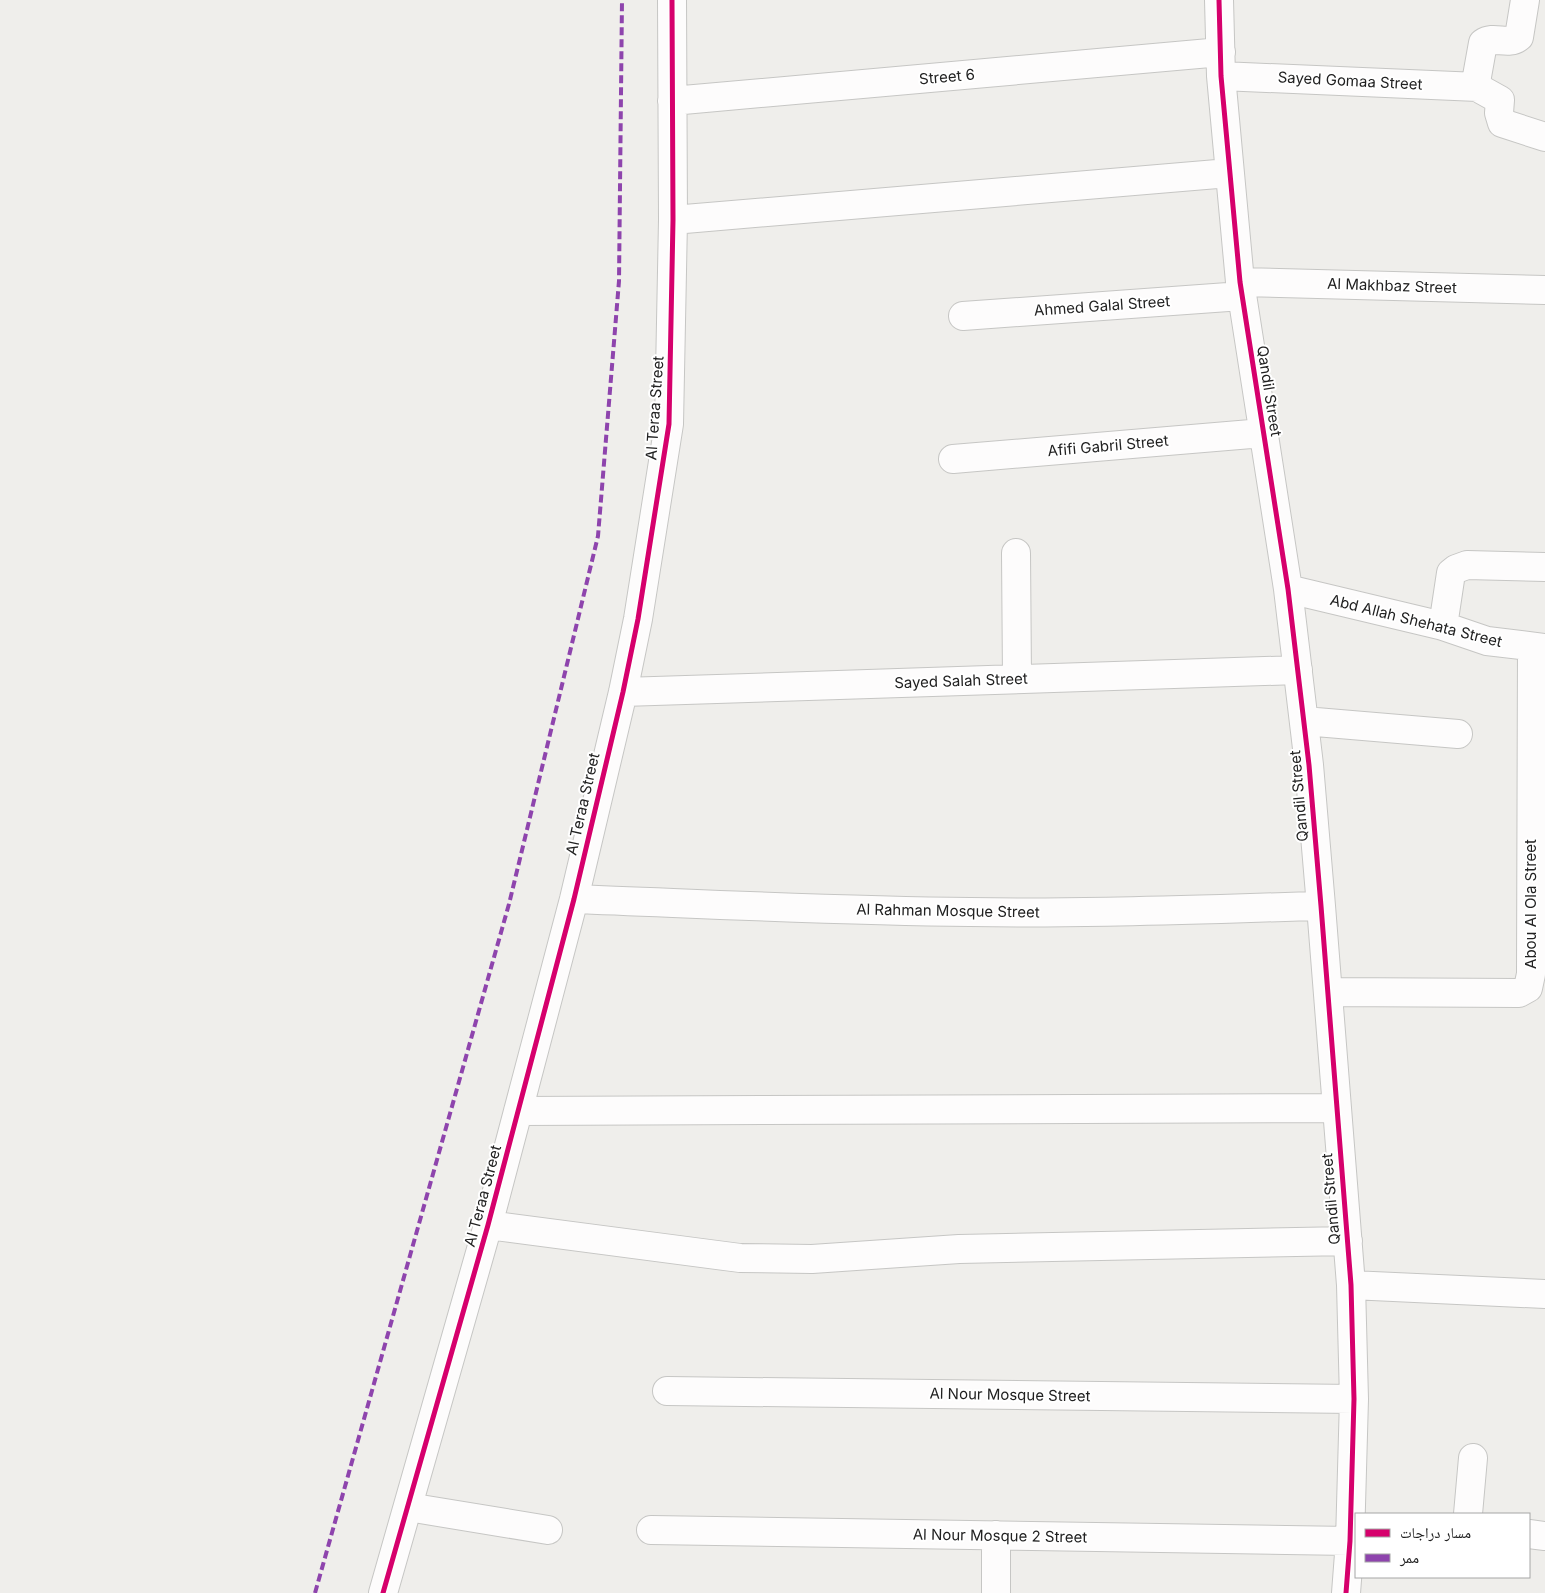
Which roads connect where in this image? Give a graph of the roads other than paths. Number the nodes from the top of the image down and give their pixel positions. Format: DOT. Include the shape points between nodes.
graph roads {
  1 [pos="672,0"];
  2 [pos="1219,0"];
  3 [pos="1525,0"];
  4 [pos="1221,64"];
  5 [pos="1478,87"];
  6 [pos="672,102"];
  7 [pos="1545,137"];
  8 [pos="1229,173"];
  9 [pos="673,220"];
  10 [pos="1241,289"];
  11 [pos="1545,290"];
  12 [pos="963,316"];
  13 [pos="1263,432"];
  14 [pos="953,459"];
  15 [pos="1016,553"];
  16 [pos="1545,567"];
  17 [pos="1288,589"];
  18 [pos="1443,626"];
  19 [pos="1539,648"];
  20 [pos="1298,670"];
  21 [pos="1017,679"];
  22 [pos="623,692"];
  23 [pos="1304,721"];
  24 [pos="1458,734"];
  25 [pos="574,899"];
  26 [pos="1321,906"];
  27 [pos="1328,992"];
  28 [pos="1336,1108"];
  29 [pos="518,1111"];
  30 [pos="488,1225"];
  31 [pos="1348,1241"];
  32 [pos="1351,1285"];
  33 [pos="1545,1294"];
  34 [pos="666,1392"];
  35 [pos="1354,1399"];
  36 [pos="1473,1458"];
  37 [pos="408,1507"];
  38 [pos="1468,1513"];
  39 [pos="1352,1525"];
  40 [pos="548,1530"];
  41 [pos="651,1530"];
  42 [pos="1530,1534"];
  43 [pos="996,1536"];
  44 [pos="1545,1536"];
  45 [pos="383,1593"];
  46 [pos="996,1593"];
  47 [pos="1346,1593"];
  1 -- 6 [label="street, Al Teraa Street"];
  2 -- 4 [label="street, Qandil Street"];
  3 -- 5 [label="street" via="1519,38 1509,42 1490,39 1480,46"];
  4 -- 5 [label="street, Sayed Gomaa Street"];
  4 -- 6 [label="street, Street 6"];
  4 -- 8 [label="street, Qandil Street"];
  5 -- 7 [label="street" via="1500,100 1502,123"];
  6 -- 9 [label="street, Al Teraa Street"];
  8 -- 9 [label="street"];
  8 -- 10 [label="street, Qandil Street"];
  9 -- 22 [label="street, Al Teraa Street" via="669,424"];
  10 -- 11 [label="street, Al Makhbaz Street"];
  10 -- 12 [label="street, Ahmed Galal Street"];
  10 -- 13 [label="street, Qandil Street"];
  13 -- 14 [label="street, Afifi Gabril Street"];
  13 -- 17 [label="street, Qandil Street"];
  15 -- 21 [label="street"];
  16 -- 18 [label="street" via="1467,565 1456,569 1451,573"];
  17 -- 18 [label="street, Abd Allah Shehata Street"];
  17 -- 20 [label="street, Qandil Street"];
  18 -- 19 [label="street, Abd Allah Shehata Street" via="1487,641"];
  19 -- 27 [label="street, Abou Al Ola Street" via="1531,974 1528,988 1519,993"];
  20 -- 21 [label="street, Sayed Salah Street"];
  20 -- 23 [label="street, Qandil Street"];
  21 -- 22 [label="street, Sayed Salah Street"];
  22 -- 25 [label="street, Al Teraa Street"];
  23 -- 24 [label="street"];
  23 -- 26 [label="street, Qandil Street"];
  25 -- 26 [label="street, Al Rahman Mosque Street" via="971,912"];
  25 -- 29 [label="street, Al Teraa Street"];
  26 -- 27 [label="street, Qandil Street"];
  27 -- 28 [label="street, Qandil Street"];
  28 -- 29 [label="street"];
  28 -- 31 [label="street, Qandil Street"];
  29 -- 30 [label="street, Al Teraa Street"];
  30 -- 31 [label="street" via="740,1258 812,1259 959,1249"];
  30 -- 37 [label="street, Al Teraa Street"];
  31 -- 32 [label="street, Qandil Street"];
  32 -- 33 [label="street"];
  32 -- 35 [label="street, Qandil Street"];
  34 -- 35 [label="street, Al Nour Mosque Street"];
  35 -- 39 [label="street, Qandil Street"];
  36 -- 38 [label="street"];
  37 -- 40 [label="street"];
  37 -- 45 [label="street, Al Teraa Street"];
  39 -- 43 [label="street, Al Nour Mosque 2 Street"];
  39 -- 47 [label="street, Qandil Street"];
  41 -- 43 [label="street, Al Nour Mosque 2 Street"];
  42 -- 44 [label="street"];
  43 -- 46 [label="street"];
}
